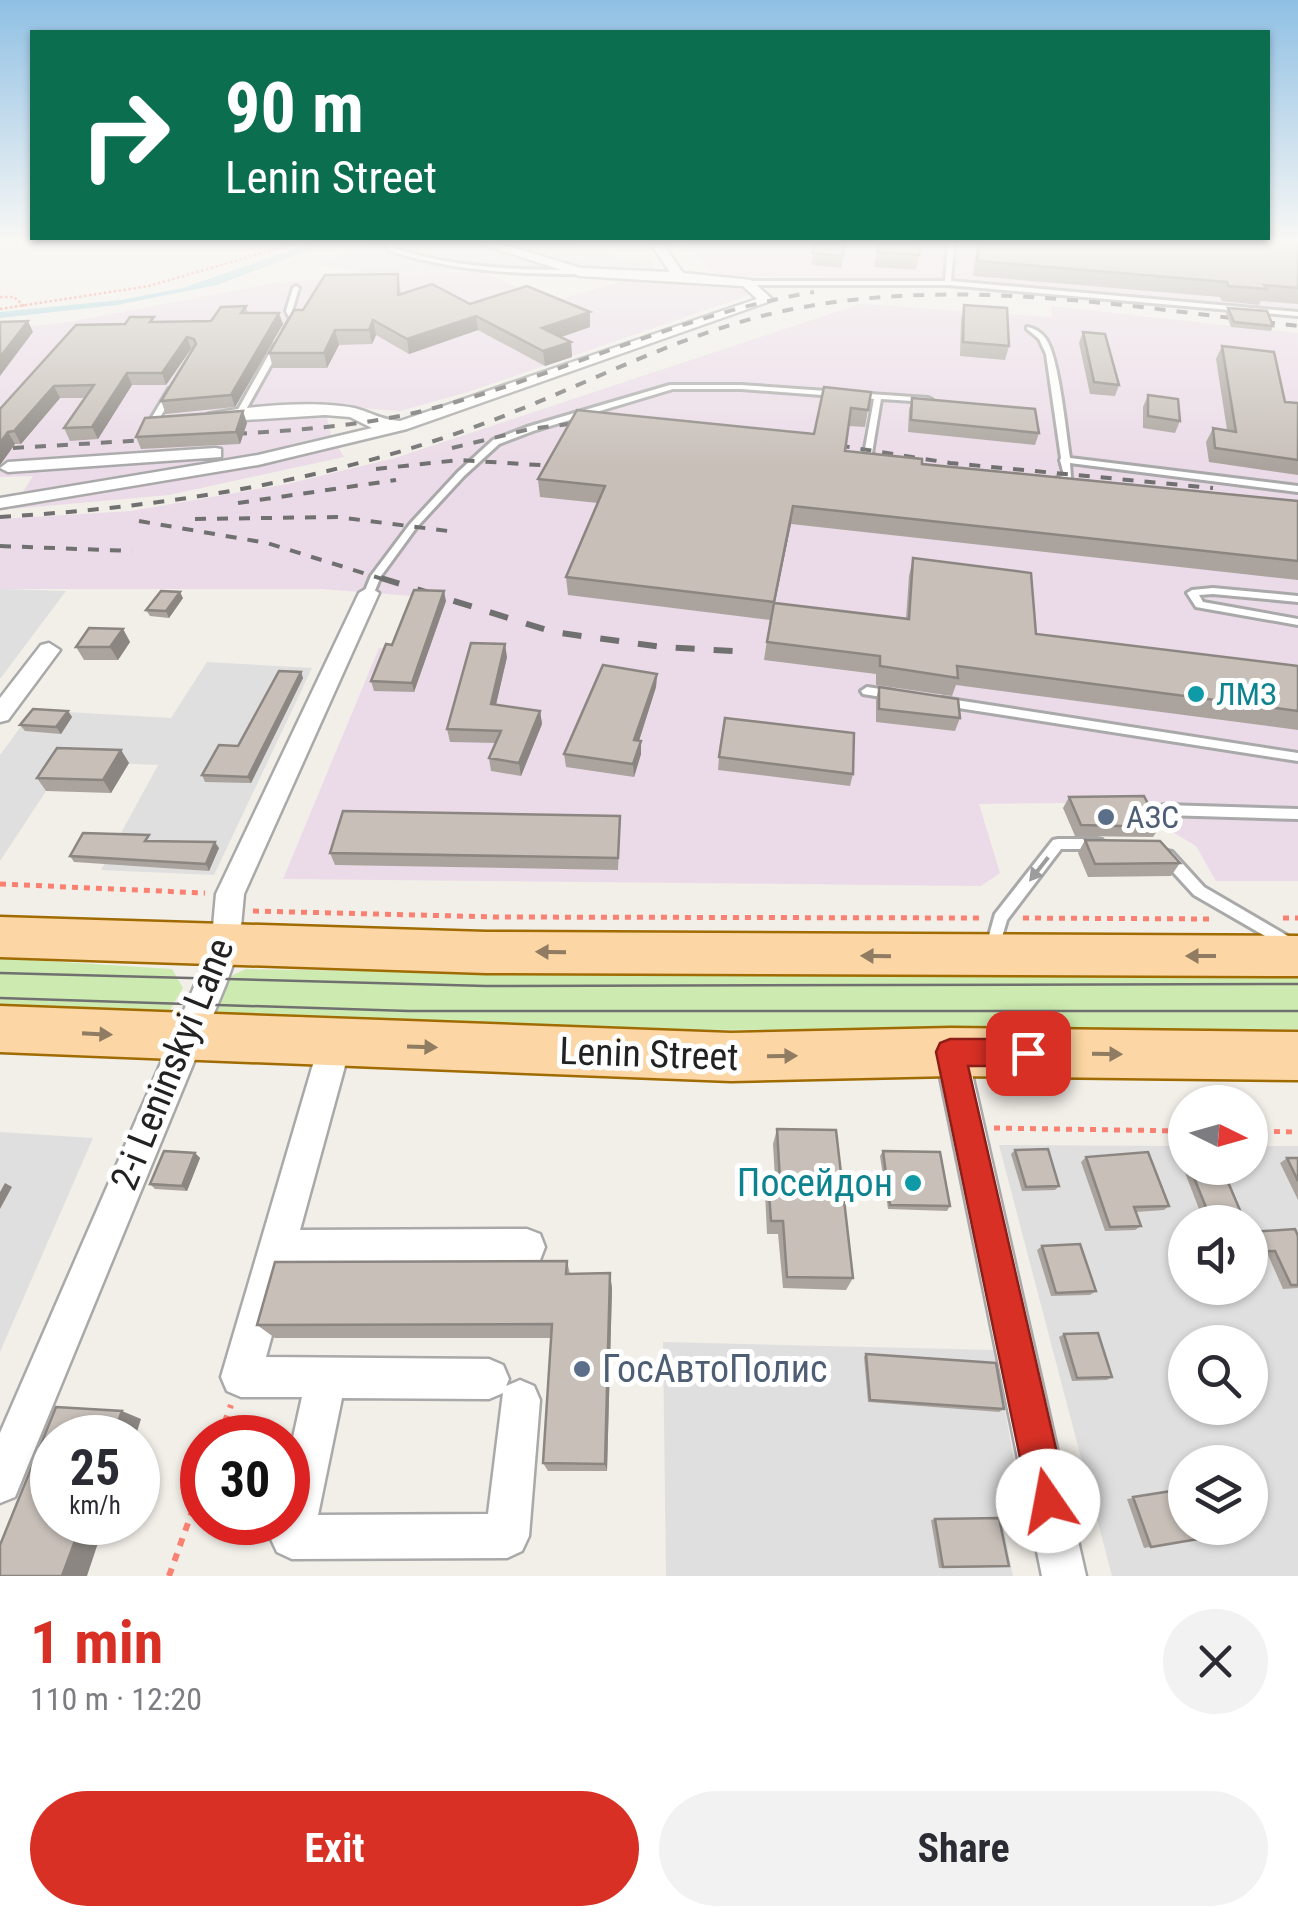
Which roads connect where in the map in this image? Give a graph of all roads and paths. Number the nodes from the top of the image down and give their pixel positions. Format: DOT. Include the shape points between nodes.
graph roads {
  1 [pos="292,318"];
  2 [pos="715,318"];
  3 [pos="1029,328"];
  4 [pos="173,388"];
  5 [pos="878,396"];
  6 [pos="937,401"];
  7 [pos="239,415"];
  8 [pos="205,418"];
  9 [pos="170,420"];
  10 [pos="153,422"];
  11 [pos="372,423"];
  12 [pos="401,426"];
  13 [pos="1064,460"];
  14 [pos="74,461"];
  15 [pos="889,465"];
  16 [pos="8,467"];
  17 [pos="1032,482"];
  18 [pos="0,489"];
  19 [pos="1298,489"];
  20 [pos="0,503"];
  21 [pos="369,593"];
  22 [pos="1298,599"];
  23 [pos="1298,622"];
  24 [pos="50,650"];
  25 [pos="866,691"];
  26 [pos="903,696"];
  27 [pos="921,699"];
  28 [pos="0,714"];
  29 [pos="1298,758"];
  30 [pos="1164,810"];
  31 [pos="1298,814"];
  32 [pos="1117,844"];
  33 [pos="1156,845"];
  34 [pos="0,884"];
  35 [pos="228,917"];
  36 [pos="1298,918"];
  37 [pos="1240,919"];
  38 [pos="0,937"];
  39 [pos="995,938"];
  40 [pos="1298,953"];
  41 [pos="0,1030"];
  42 [pos="185,1039"];
  43 [pos="334,1044"];
  44 [pos="950,1052"];
  45 [pos="1298,1056"];
  46 [pos="970,1128"];
  47 [pos="1168,1130"];
  48 [pos="1268,1131"];
  49 [pos="1298,1132"];
  50 [pos="528,1247"];
  51 [pos="277,1248"];
  52 [pos="241,1377"];
  53 [pos="326,1378"];
  54 [pos="227,1415"];
  55 [pos="0,1482"];
  56 [pos="180,1545"];
  57 [pos="169,1576"];
  58 [pos="1064,1576"];
  1 -- 7 [label="lane"];
  2 -- 12 [label="street"];
  3 -- 13 [label="lane" via="1050,354"];
  4 -- 10 [label="lane"];
  5 -- 6 [label="lane"];
  5 -- 15 [label="lane" via="868,454"];
  5 -- 21 [label="lane" via="673,387 496,442 412,526"];
  7 -- 8 [label="street"];
  7 -- 11 [label="street" via="325,410"];
  9 -- 10 [label="street"];
  11 -- 12 [label="street"];
  11 -- 14 [label="street" via="233,452"];
  12 -- 20 [label="street" via="258,460"];
  13 -- 17 [label="lane" via="1064,481"];
  13 -- 19 [label="lane"];
  14 -- 16 [label="street"];
  14 -- 18 [label="street" via="45,478"];
  21 -- 35 [label="street, 2-i Leninskyi Lane"];
  22 -- 23 [label="lane" via="1192,594 1200,605"];
  24 -- 28 [label="street"];
  25 -- 26 [label="lane"];
  27 -- 29 [label="lane"];
  30 -- 31 [label="lane"];
  32 -- 39 [label="lane, one-way" via="1058,844"];
  33 -- 37 [label="lane" via="1199,891"];
  34 -- 35 [label="path"];
  35 -- 38 [label="main road"];
  39 -- 35 [label="main road, one-way"];
  35 -- 39 [label="path" via="518,917"];
  35 -- 42 [label="street, 2-i Leninskyi Lane"];
  36 -- 37 [label="path"];
  37 -- 39 [label="path"];
  37 -- 40 [label="lane"];
  40 -- 39 [label="main road, one-way"];
  41 -- 42 [label="main road, Lenin Street, one-way"];
  42 -- 43 [label="main road, Lenin Street"];
  42 -- 55 [label="street, 2-i Leninskyi Lane"];
  43 -- 44 [label="main road, Lenin Street, one-way" via="731,1057"];
  43 -- 51 [label="street"];
  44 -- 45 [label="main road, Lenin Street, one-way"];
  44 -- 46 [label="street"];
  46 -- 47 [label="path"];
  46 -- 58 [label="street"];
  48 -- 49 [label="path"];
  50 -- 51 [label="street"];
  51 -- 52 [label="street"];
  52 -- 53 [label="street"];
  52 -- 54 [label="path"];
  53 -- 53 [label="street" via="292,1537 507,1536 504,1389"];
  56 -- 57 [label="path"];
}
